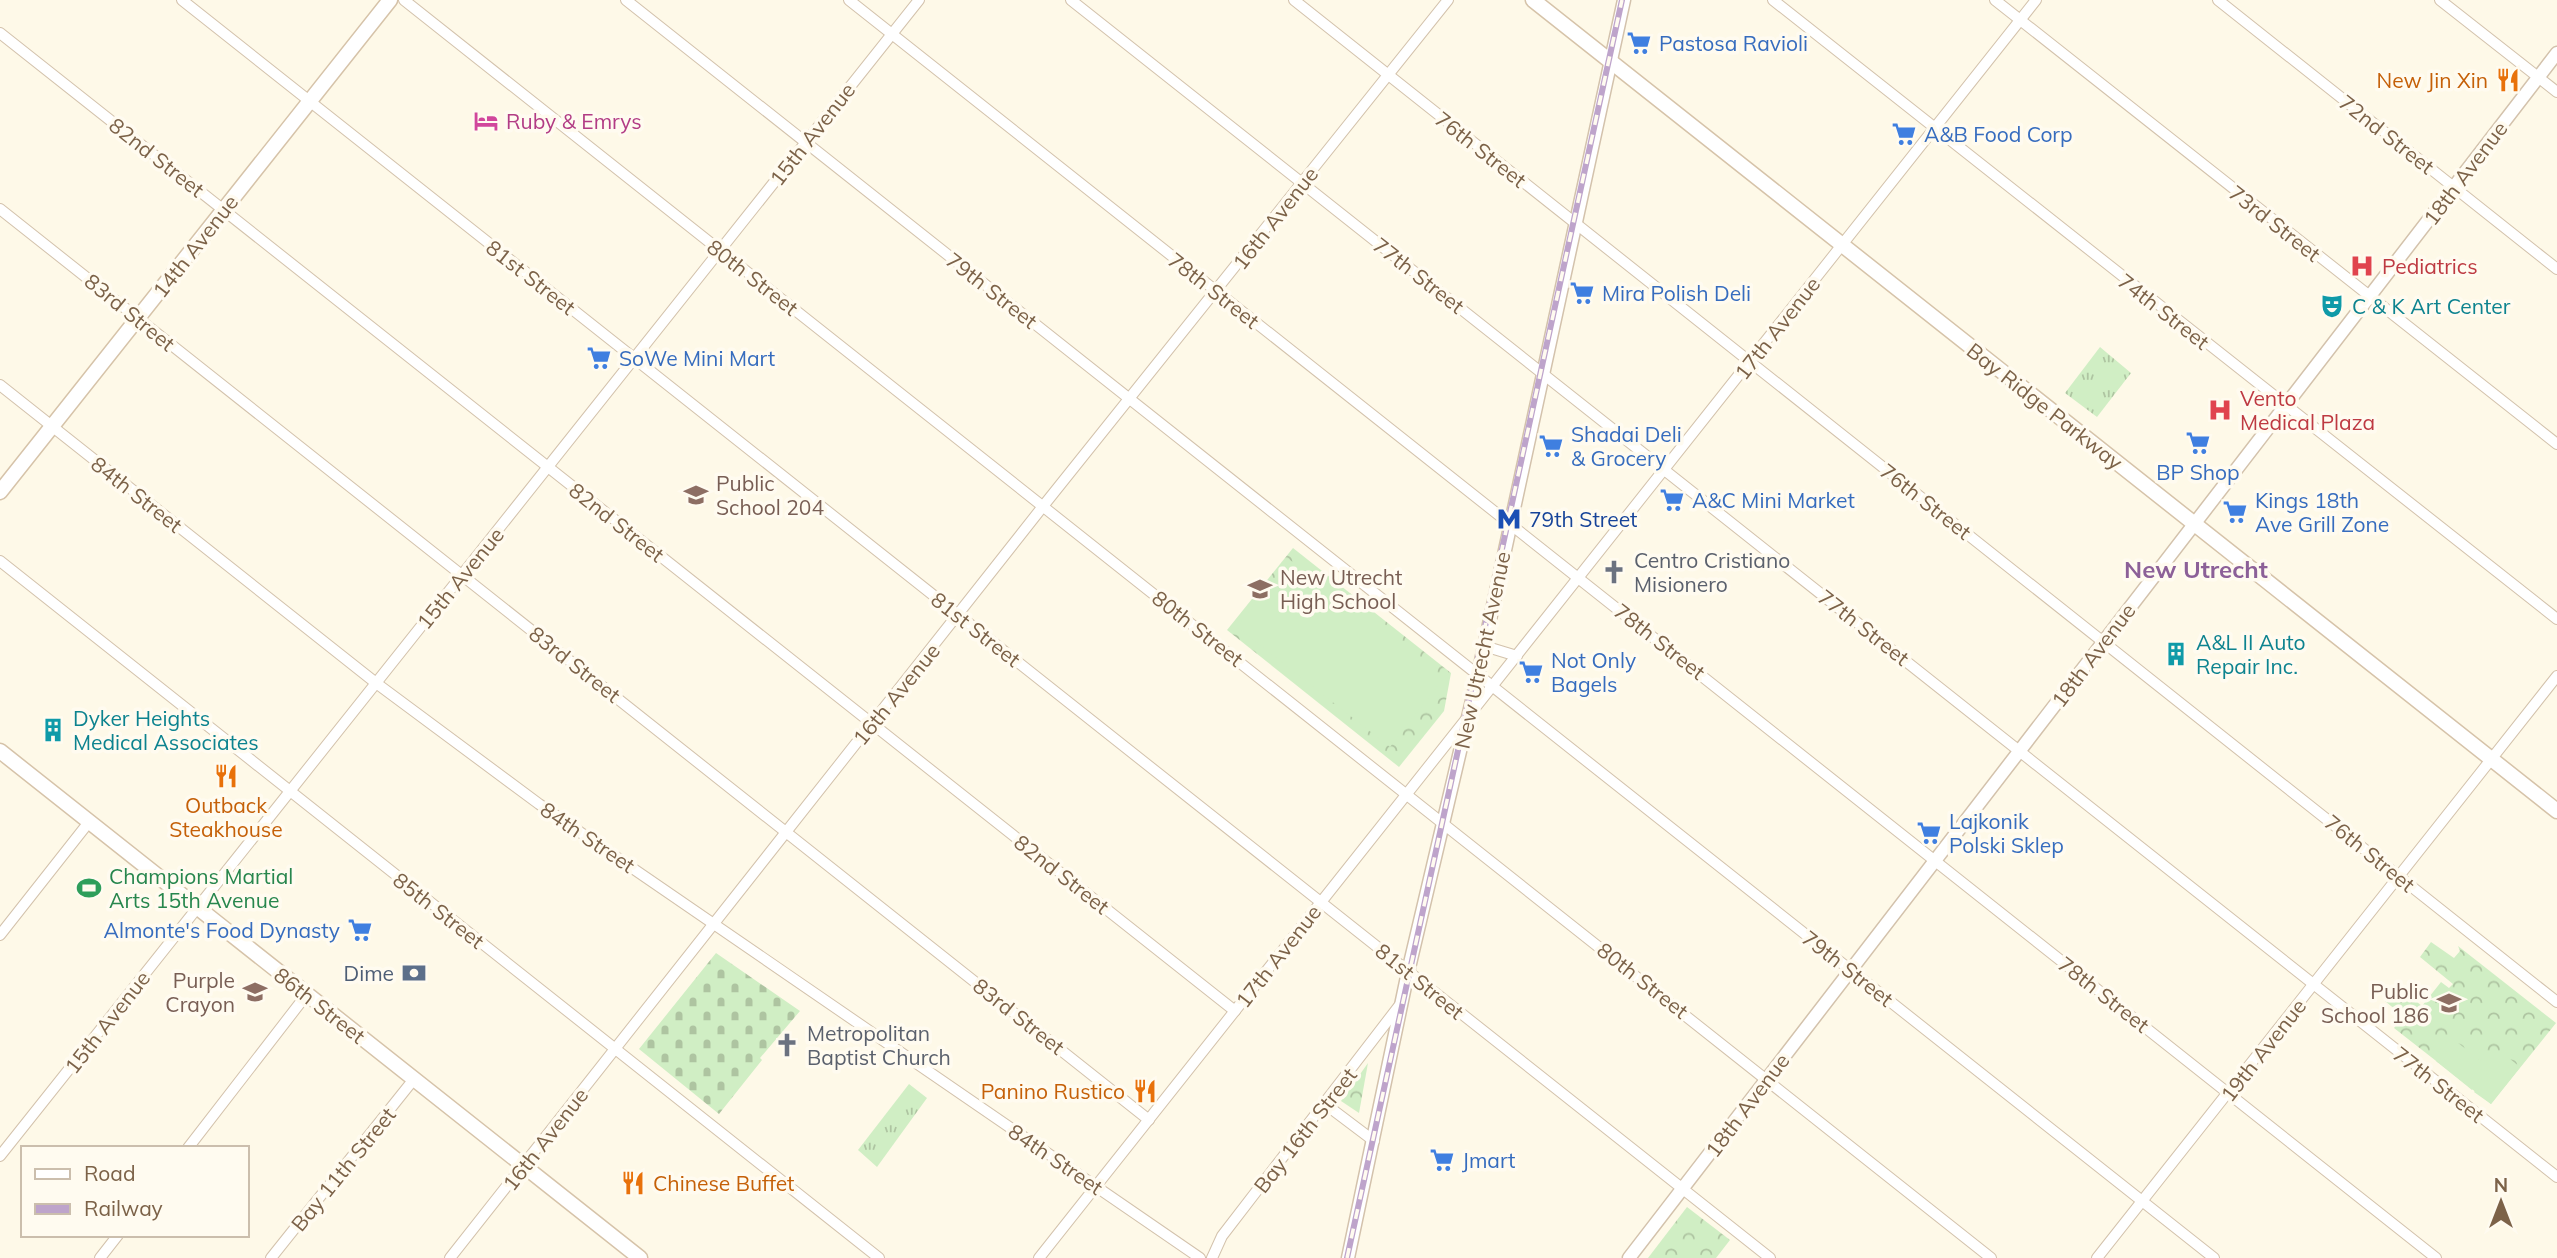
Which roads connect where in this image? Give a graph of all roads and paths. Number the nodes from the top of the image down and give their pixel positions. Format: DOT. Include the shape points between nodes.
graph roads {
  1 [pos="182,0"];
  2 [pos="390,0"];
  3 [pos="404,0"];
  4 [pos="626,0"];
  5 [pos="849,0"];
  6 [pos="919,0"];
  7 [pos="1071,0"];
  8 [pos="1294,0"];
  9 [pos="1448,0"];
  10 [pos="1533,0"];
  11 [pos="1623,0"];
  12 [pos="1773,0"];
  13 [pos="1995,0"];
  14 [pos="2036,0"];
  15 [pos="2218,0"];
  16 [pos="2440,0"];
  17 [pos="2020,20"];
  18 [pos="0,33"];
  19 [pos="892,34"];
  20 [pos="2557,53"];
  21 [pos="1611,62"];
  22 [pos="1388,75"];
  23 [pos="2538,77"];
  24 [pos="2557,92"];
  25 [pos="309,101"];
  26 [pos="1935,128"];
  27 [pos="806,143"];
  28 [pos="1302,183"];
  29 [pos="2455,188"];
  30 [pos="0,209"];
  31 [pos="224,210"];
  32 [pos="1574,222"];
  33 [pos="1842,246"];
  34 [pos="720,251"];
  35 [pos="2557,269"];
  36 [pos="1216,292"];
  37 [pos="2370,298"];
  38 [pos="138,318"];
  39 [pos="634,359"];
  40 [pos="1750,362"];
  41 [pos="1541,372"];
  42 [pos="0,385"];
  43 [pos="1129,398"];
  44 [pos="2285,407"];
  45 [pos="52,426"];
  46 [pos="2557,444"];
  47 [pos="548,468"];
  48 [pos="1664,468"];
  49 [pos="0,492"];
  50 [pos="1044,505"];
  51 [pos="2195,523"];
  52 [pos="1510,524"];
  53 [pos="0,561"];
  54 [pos="463,575"];
  55 [pos="1578,576"];
  56 [pos="959,616"];
  57 [pos="2557,620"];
  58 [pos="2104,640"];
  59 [pos="1484,646"];
  60 [pos="1517,656"];
  61 [pos="1478,674"];
  62 [pos="2557,676"];
  63 [pos="376,683"];
  64 [pos="1493,686"];
  65 [pos="1468,719"];
  66 [pos="872,723"];
  67 [pos="0,751"];
  68 [pos="2019,751"];
  69 [pos="2492,759"];
  70 [pos="290,791"];
  71 [pos="1406,793"];
  72 [pos="2557,811"];
  73 [pos="89,822"];
  74 [pos="1444,823"];
  75 [pos="786,831"];
  76 [pos="1935,860"];
  77 [pos="2399,877"];
  78 [pos="1321,902"];
  79 [pos="197,908"];
  80 [pos="715,925"];
  81 [pos="0,934"];
  82 [pos="1850,969"];
  83 [pos="1408,972"];
  84 [pos="2314,985"];
  85 [pos="307,994"];
  86 [pos="2557,1002"];
  87 [pos="1401,1004"];
  88 [pos="1235,1011"];
  89 [pos="616,1049"];
  90 [pos="414,1079"];
  91 [pos="1766,1079"];
  92 [pos="2229,1093"];
  93 [pos="1325,1104"];
  94 [pos="1149,1120"];
  95 [pos="1374,1141"];
  96 [pos="190,1146"];
  97 [pos="0,1156"];
  98 [pos="523,1166"];
  99 [pos="2557,1177"];
  100 [pos="1095,1185"];
  101 [pos="1683,1188"];
  102 [pos="2142,1202"];
  103 [pos="116,1237"];
  104 [pos="100,1258"];
  105 [pos="271,1258"];
  106 [pos="450,1258"];
  107 [pos="640,1258"];
  108 [pos="879,1258"];
  109 [pos="1039,1258"];
  110 [pos="1200,1258"];
  111 [pos="1212,1258"];
  112 [pos="1348,1258"];
  113 [pos="1629,1258"];
  114 [pos="1770,1258"];
  115 [pos="1991,1258"];
  116 [pos="2097,1258"];
  117 [pos="2214,1258"];
  118 [pos="2436,1258"];
  1 -- 25 [label="street, 81st Street"];
  2 -- 25 [label="main road, 14th Avenue"];
  3 -- 34 [label="street, 80th Street"];
  4 -- 27 [label="street, 79th Street"];
  5 -- 19 [label="street, 78th Street"];
  6 -- 19 [label="street, 15th Avenue"];
  7 -- 28 [label="street, 77th Street"];
  8 -- 22 [label="street, 76th Street"];
  9 -- 22 [label="street, 16th Avenue"];
  10 -- 21 [label="main road, Bay Ridge Parkway"];
  11 -- 21 [label="street, New Utrecht Avenue"];
  12 -- 26 [label="street, 74th Street"];
  13 -- 17 [label="street, 73rd Street"];
  14 -- 17 [label="street, 17th Avenue"];
  15 -- 29 [label="street, 72nd Street"];
  16 -- 23 [label="street"];
  17 -- 26 [label="street, 17th Avenue"];
  17 -- 37 [label="street, 73rd Street"];
  18 -- 31 [label="street, 82nd Street"];
  19 -- 27 [label="street, 15th Avenue"];
  19 -- 36 [label="street, 78th Street"];
  20 -- 23 [label="street, 18th Avenue"];
  21 -- 32 [label="street, New Utrecht Avenue"];
  21 -- 33 [label="main road, Bay Ridge Parkway"];
  22 -- 28 [label="street, 16th Avenue"];
  22 -- 32 [label="street, 76th Street"];
  23 -- 24 [label="street"];
  23 -- 29 [label="street, 18th Avenue"];
  25 -- 31 [label="main road, 14th Avenue"];
  25 -- 39 [label="street, 81st Street"];
  26 -- 33 [label="street, 17th Avenue"];
  26 -- 44 [label="street, 74th Street"];
  27 -- 34 [label="street, 15th Avenue"];
  27 -- 43 [label="street, 79th Street"];
  28 -- 36 [label="street, 16th Avenue"];
  28 -- 41 [label="street, 77th Street"];
  29 -- 35 [label="street, 72nd Street"];
  29 -- 37 [label="street, 18th Avenue"];
  30 -- 38 [label="street, 83rd Street"];
  31 -- 38 [label="main road, 14th Avenue"];
  31 -- 47 [label="street, 82nd Street"];
  32 -- 40 [label="street, 76th Street"];
  32 -- 41 [label="street, New Utrecht Avenue"];
  33 -- 40 [label="street, 17th Avenue"];
  33 -- 51 [label="main road, Bay Ridge Parkway"];
  34 -- 39 [label="street, 15th Avenue"];
  34 -- 50 [label="street, 80th Street"];
  36 -- 43 [label="street, 16th Avenue"];
  36 -- 52 [label="street, 78th Street"];
  37 -- 44 [label="street, 18th Avenue"];
  37 -- 46 [label="street, 73rd Street"];
  38 -- 45 [label="main road, 14th Avenue"];
  38 -- 54 [label="street, 83rd Street"];
  39 -- 47 [label="street, 15th Avenue"];
  39 -- 56 [label="street, 81st Street"];
  40 -- 48 [label="street, 17th Avenue"];
  40 -- 58 [label="street, 76th Street"];
  41 -- 48 [label="street, 77th Street"];
  41 -- 52 [label="street, New Utrecht Avenue"];
  42 -- 45 [label="street, 84th Street"];
  43 -- 50 [label="street, 16th Avenue"];
  43 -- 61 [label="street, 79th Street"];
  44 -- 51 [label="street, 18th Avenue"];
  44 -- 57 [label="street, 74th Street"];
  45 -- 49 [label="main road, 14th Avenue"];
  45 -- 63 [label="street, 84th Street"];
  47 -- 54 [label="street, 15th Avenue"];
  47 -- 66 [label="street, 82nd Street"];
  48 -- 55 [label="street, 17th Avenue"];
  48 -- 68 [label="street, 77th Street"];
  50 -- 56 [label="street, 16th Avenue"];
  50 -- 71 [label="street, 80th Street"];
  51 -- 58 [label="street, 18th Avenue"];
  51 -- 69 [label="main road, Bay Ridge Parkway"];
  52 -- 55 [label="street, 78th Street"];
  52 -- 59 [label="street, New Utrecht Avenue"];
  53 -- 70 [label="street, 85th Street"];
  54 -- 63 [label="street, 15th Avenue"];
  54 -- 75 [label="street, 83rd Street"];
  55 -- 60 [label="street, 17th Avenue"];
  55 -- 76 [label="street, 78th Street"];
  56 -- 66 [label="street, 16th Avenue"];
  56 -- 78 [label="street, 81st Street"];
  58 -- 68 [label="street, 18th Avenue"];
  58 -- 77 [label="street, 76th Street"];
  59 -- 60 [label="street"];
  59 -- 61 [label="street, New Utrecht Avenue"];
  60 -- 64 [label="street, 17th Avenue"];
  61 -- 64 [label="street, 79th Street"];
  61 -- 65 [label="street, New Utrecht Avenue"];
  62 -- 69 [label="street, 19th Avenue"];
  63 -- 70 [label="street, 15th Avenue"];
  63 -- 80 [label="street, 84th Street" via="539,804"];
  64 -- 65 [label="street, 17th Avenue"];
  64 -- 82 [label="street, 79th Street"];
  65 -- 71 [label="street, 17th Avenue"];
  65 -- 74 [label="street, New Utrecht Avenue"];
  66 -- 75 [label="street, 16th Avenue"];
  66 -- 88 [label="street, 82nd Street"];
  67 -- 73 [label="main road, 86th Street"];
  68 -- 76 [label="street, 18th Avenue"];
  68 -- 84 [label="street, 77th Street"];
  69 -- 72 [label="main road, Bay Ridge Parkway"];
  69 -- 77 [label="street, 19th Avenue"];
  70 -- 79 [label="street, 15th Avenue"];
  70 -- 89 [label="street, 85th Street"];
  71 -- 74 [label="street, 80th Street"];
  71 -- 78 [label="street, 17th Avenue"];
  73 -- 79 [label="main road, 86th Street"];
  73 -- 81 [label="street"];
  74 -- 83 [label="street, New Utrecht Avenue"];
  74 -- 91 [label="street, 80th Street"];
  75 -- 80 [label="street, 16th Avenue"];
  75 -- 94 [label="street, 83rd Street"];
  76 -- 82 [label="street, 18th Avenue"];
  76 -- 92 [label="street, 78th Street"];
  77 -- 84 [label="street, 19th Avenue"];
  77 -- 86 [label="street, 76th Street"];
  78 -- 83 [label="street, 81st Street"];
  78 -- 88 [label="street, 17th Avenue"];
  79 -- 85 [label="main road, 86th Street"];
  79 -- 97 [label="street, 15th Avenue"];
  80 -- 89 [label="street, 16th Avenue"];
  80 -- 100 [label="street, 84th Street"];
  82 -- 91 [label="street, 18th Avenue"];
  82 -- 102 [label="street, 79th Street"];
  83 -- 87 [label="street, New Utrecht Avenue"];
  83 -- 101 [label="street, 81st Street"];
  84 -- 92 [label="street, 19th Avenue"];
  84 -- 99 [label="street, 77th Street"];
  85 -- 90 [label="main road, 86th Street"];
  85 -- 96 [label="street"];
  87 -- 93 [label="street, Bay 16th Street"];
  87 -- 95 [label="street, New Utrecht Avenue"];
  88 -- 94 [label="street, 17th Avenue"];
  89 -- 98 [label="street, 16th Avenue"];
  89 -- 108 [label="street, 85th Street"];
  90 -- 98 [label="main road, 86th Street"];
  90 -- 105 [label="street, Bay 11th Street"];
  91 -- 101 [label="street, 18th Avenue"];
  91 -- 115 [label="street, 80th Street"];
  92 -- 102 [label="street, 19th Avenue"];
  92 -- 118 [label="street, 78th Street"];
  93 -- 95 [label="street"];
  93 -- 111 [label="street, Bay 16th Street" via="1222,1236"];
  94 -- 100 [label="street, 17th Avenue"];
  95 -- 112 [label="street, New Utrecht Avenue"];
  98 -- 106 [label="street, 16th Avenue"];
  98 -- 107 [label="main road, 86th Street"];
  100 -- 109 [label="street, 17th Avenue"];
  100 -- 110 [label="street, 84th Street"];
  101 -- 113 [label="street, 18th Avenue"];
  101 -- 114 [label="street, 81st Street"];
  102 -- 116 [label="street, 19th Avenue"];
  102 -- 117 [label="street, 79th Street"];
  103 -- 104 [label="street"];
}
